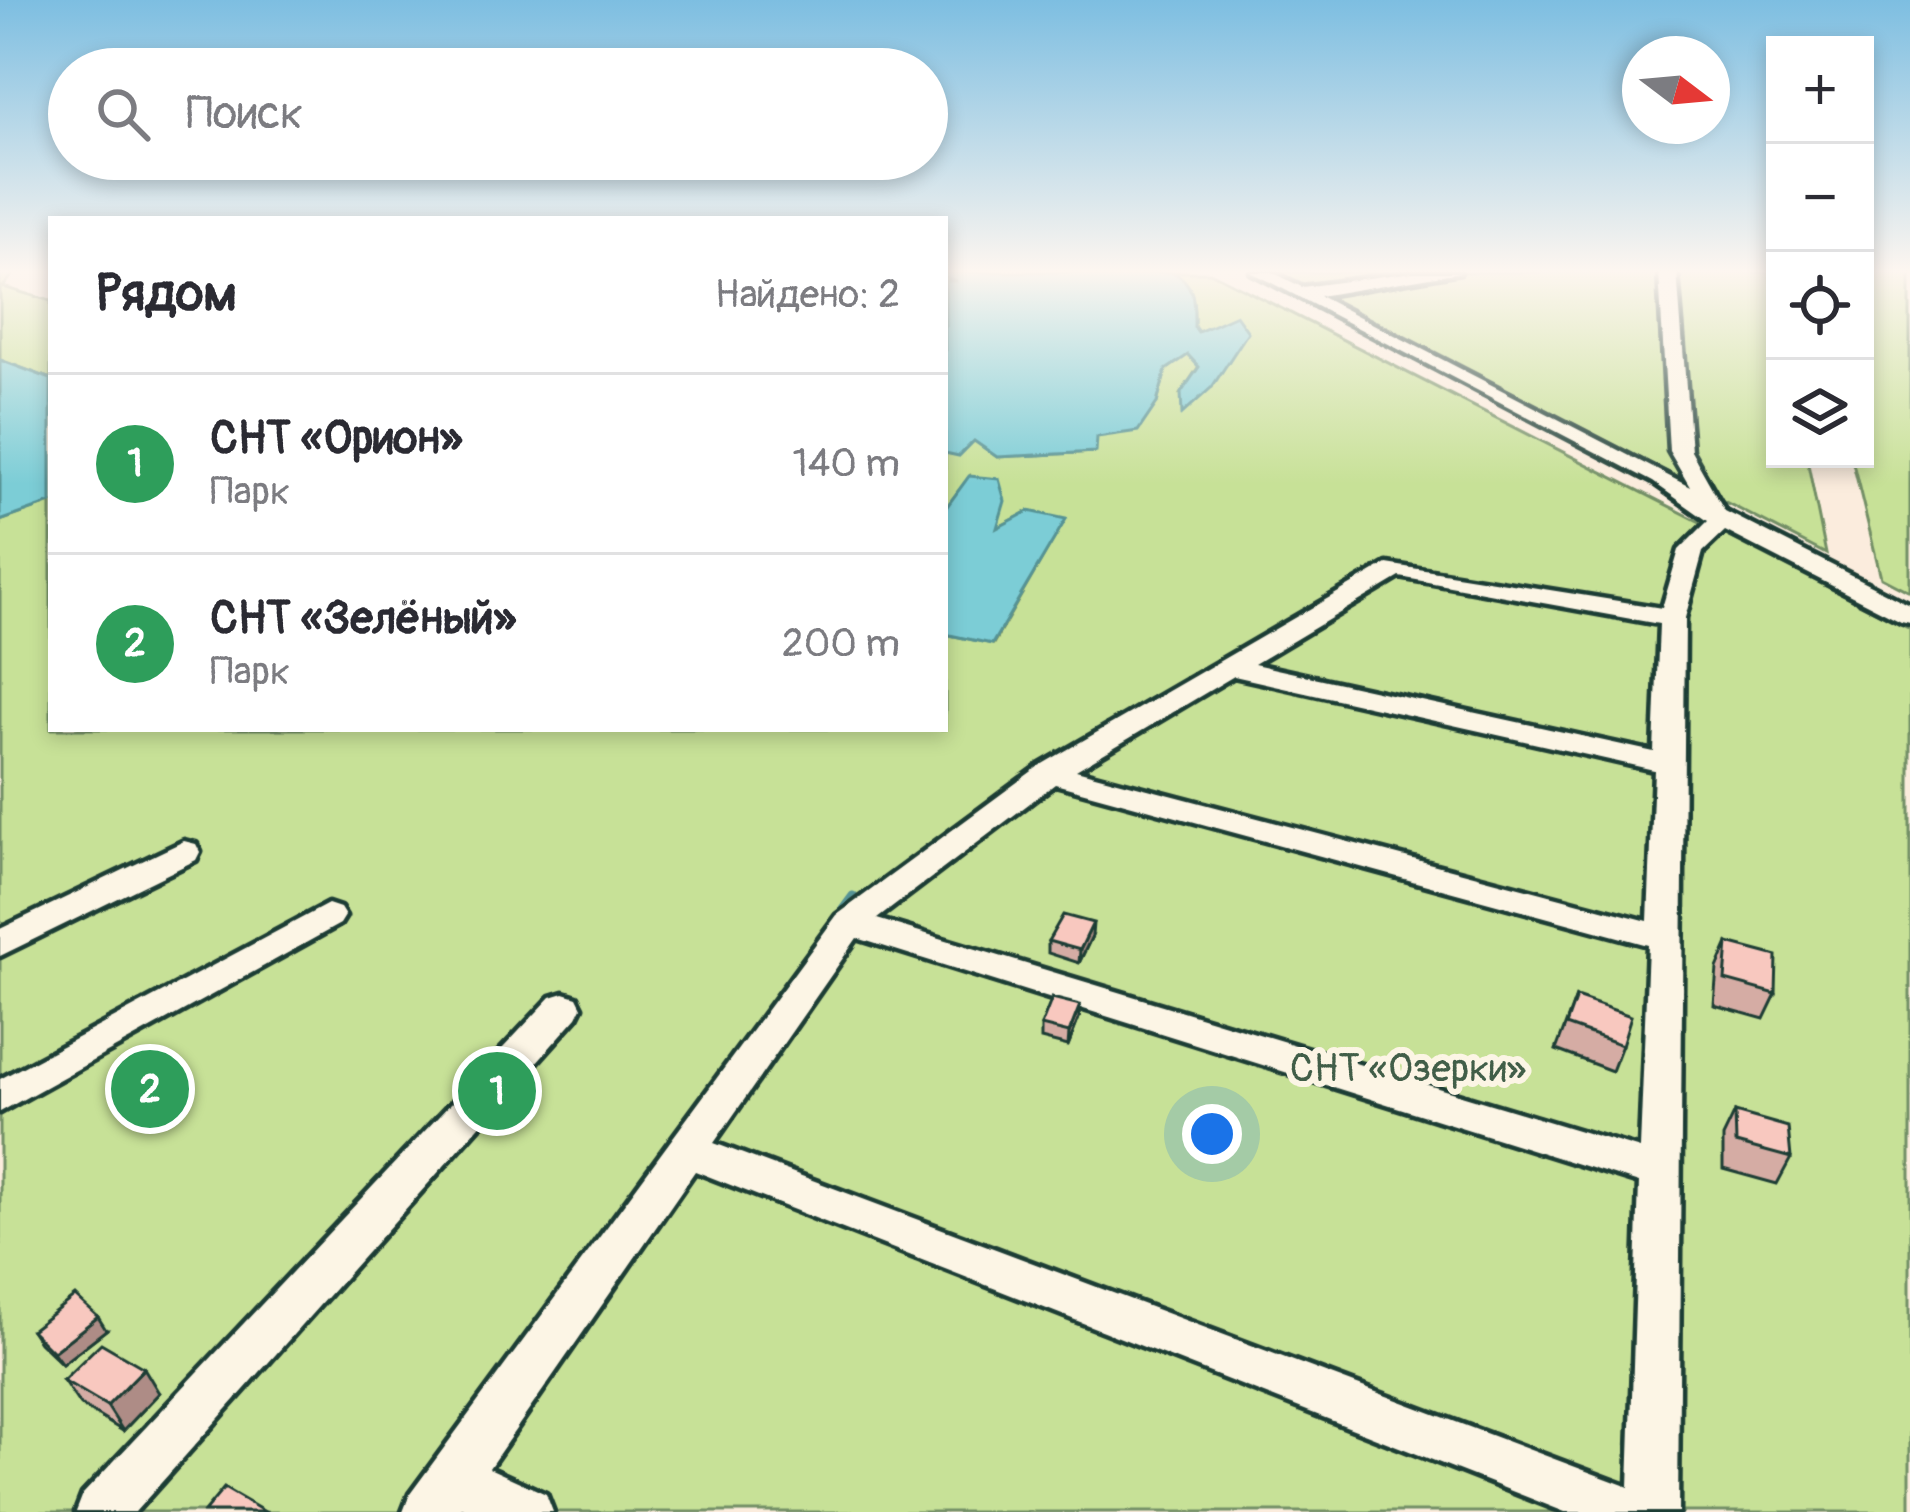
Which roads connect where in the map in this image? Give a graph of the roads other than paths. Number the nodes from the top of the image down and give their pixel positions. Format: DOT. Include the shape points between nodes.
graph roads {
  1 [pos="1398,343"];
  2 [pos="1673,343"];
  3 [pos="1722,520"];
  4 [pos="1910,616"];
  5 [pos="1672,618"];
  6 [pos="1230,667"];
  7 [pos="1669,764"];
  8 [pos="1050,773"];
  9 [pos="184,852"];
  10 [pos="328,916"];
  11 [pos="848,923"];
  12 [pos="1665,938"];
  13 [pos="0,944"];
  14 [pos="564,1007"];
  15 [pos="0,1097"];
  16 [pos="686,1150"];
  17 [pos="1660,1172"];
  18 [pos="440,1494"];
  19 [pos="101,1512"];
  20 [pos="528,1512"];
  21 [pos="1629,1512"];
  22 [pos="1654,1512"];
  1 -- 3 [label="street" via="1661,477"];
  2 -- 3 [label="street" via="1680,452"];
  3 -- 4 [label="street"];
  3 -- 5 [label="street" via="1691,550"];
  5 -- 6 [label="street" via="1396,569"];
  5 -- 7 [label="street"];
  6 -- 7 [label="street"];
  6 -- 8 [label="street"];
  7 -- 12 [label="street"];
  8 -- 11 [label="street"];
  8 -- 12 [label="street"];
  9 -- 13 [label="street"];
  10 -- 15 [label="street"];
  11 -- 16 [label="street"];
  11 -- 17 [label="street"];
  12 -- 17 [label="street"];
  14 -- 19 [label="street"];
  16 -- 18 [label="street"];
  16 -- 21 [label="street"];
  17 -- 22 [label="street"];
  18 -- 20 [label="street"];
}
